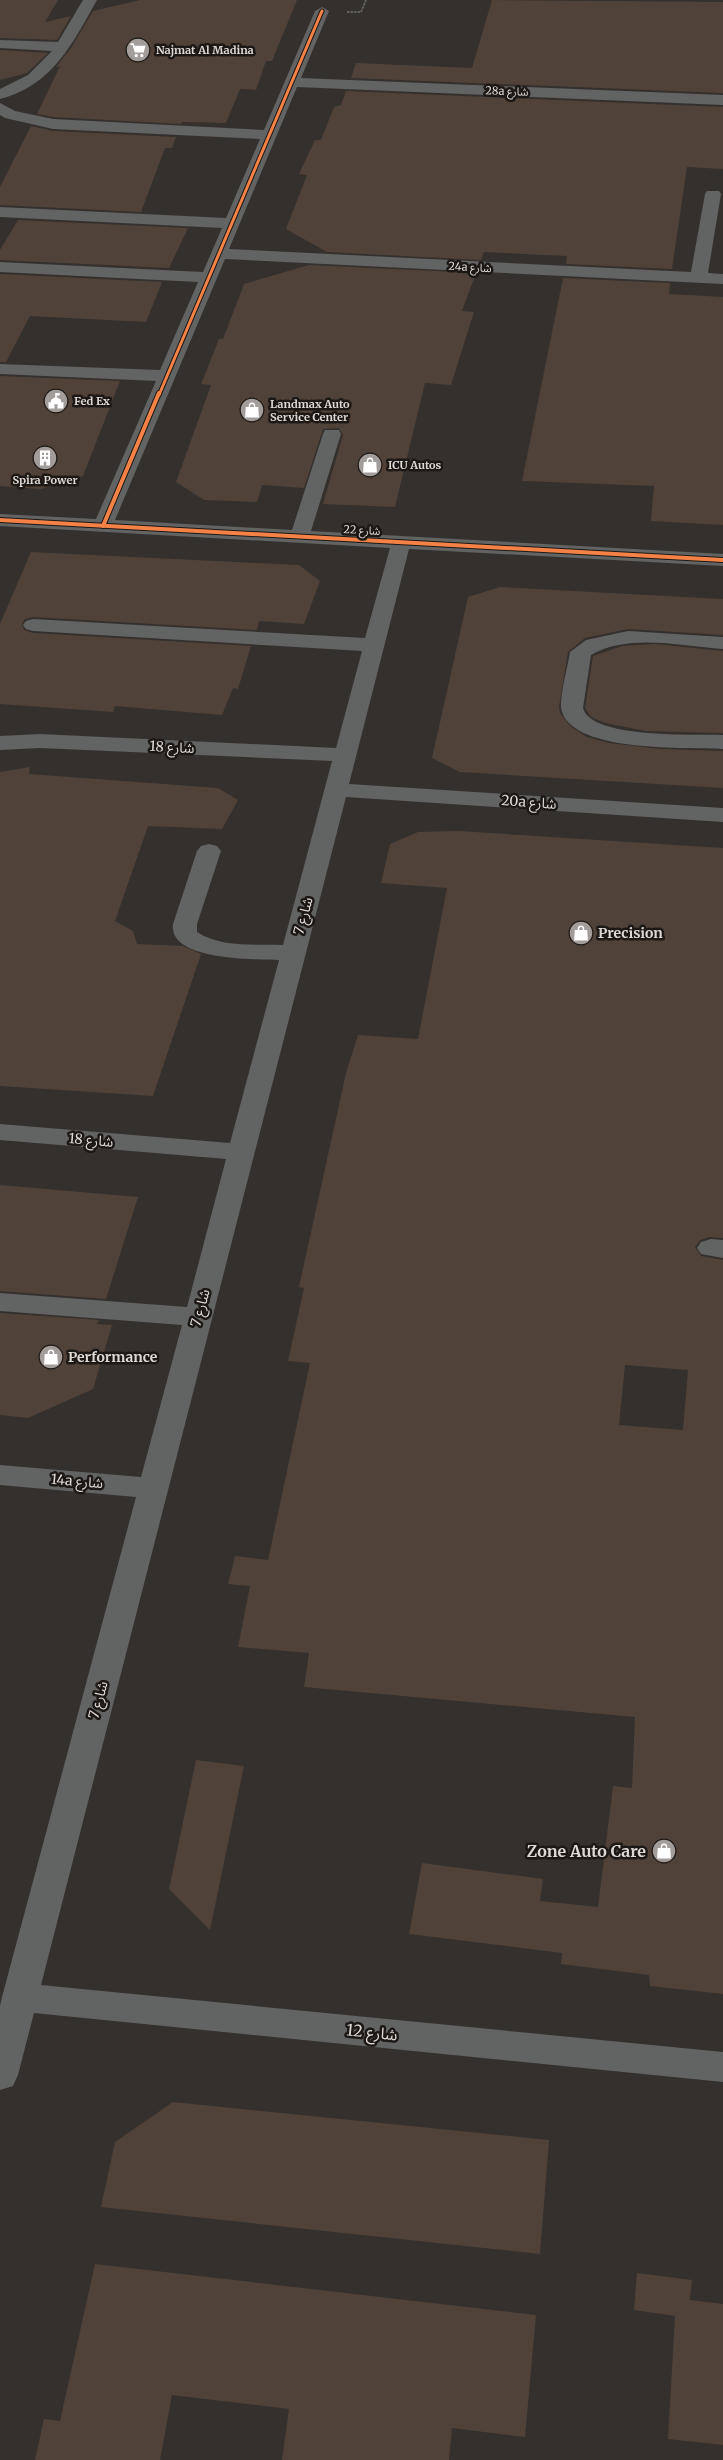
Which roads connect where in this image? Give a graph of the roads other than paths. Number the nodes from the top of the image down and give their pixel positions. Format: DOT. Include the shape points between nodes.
graph roads {
  1 [pos="90,0"];
  2 [pos="322,11"];
  3 [pos="0,44"];
  4 [pos="62,47"];
  5 [pos="292,82"];
  6 [pos="0,94"];
  7 [pos="723,100"];
  8 [pos="0,108"];
  9 [pos="269,135"];
  10 [pos="713,194"];
  11 [pos="0,212"];
  12 [pos="231,223"];
  13 [pos="218,254"];
  14 [pos="0,267"];
  15 [pos="208,277"];
  16 [pos="699,278"];
  17 [pos="723,279"];
  18 [pos="0,368"];
  19 [pos="166,376"];
  20 [pos="332,434"];
  21 [pos="0,520"];
  22 [pos="103,526"];
  23 [pos="300,536"];
  24 [pos="400,542"];
  25 [pos="723,560"];
  26 [pos="33,625"];
  27 [pos="723,643"];
  28 [pos="374,645"];
  29 [pos="723,742"];
  30 [pos="0,743"];
  31 [pos="345,755"];
  32 [pos="336,790"];
  33 [pos="723,815"];
  34 [pos="209,851"];
  35 [pos="293,953"];
  36 [pos="0,1132"];
  37 [pos="241,1152"];
  38 [pos="0,1302"];
  39 [pos="198,1317"];
  40 [pos="0,1475"];
  41 [pos="153,1488"];
  42 [pos="20,1997"];
  43 [pos="723,2067"];
  44 [pos="0,2075"];
  1 -- 4 [label="street"];
  2 -- 5 [label="street"];
  3 -- 4 [label="street"];
  4 -- 6 [label="street" via="50,66 37,78"];
  5 -- 7 [label="street, 28a شارع"];
  5 -- 9 [label="street"];
  8 -- 9 [label="street" via="10,116 53,124"];
  9 -- 12 [label="street"];
  10 -- 16 [label="street"];
  11 -- 12 [label="street"];
  12 -- 13 [label="street"];
  13 -- 15 [label="street"];
  13 -- 16 [label="street, 24a شارع"];
  14 -- 15 [label="street"];
  15 -- 19 [label="street"];
  16 -- 17 [label="street, 24a شارع"];
  18 -- 19 [label="street"];
  19 -- 22 [label="street"];
  20 -- 23 [label="street"];
  21 -- 22 [label="street, شارع 22"];
  22 -- 23 [label="street, شارع 22"];
  23 -- 24 [label="street, شارع 22"];
  24 -- 25 [label="street, شارع 22"];
  24 -- 28 [label="street, شارع 7"];
  26 -- 28 [label="street"];
  27 -- 29 [label="street" via="628,638 599,641 581,652 572,708 580,723 604,733"];
  28 -- 31 [label="street, شارع 7"];
  30 -- 31 [label="street, شارع 18" via="40,741"];
  31 -- 32 [label="street, شارع 7"];
  32 -- 33 [label="street, 20a شارع"];
  32 -- 35 [label="street, شارع 7"];
  34 -- 35 [label="street" via="184,924 189,938 210,947"];
  35 -- 37 [label="street, شارع 7"];
  36 -- 37 [label="street, شارع 18"];
  37 -- 39 [label="street, شارع 7"];
  38 -- 39 [label="street"];
  39 -- 41 [label="street, شارع 7"];
  40 -- 41 [label="street, 14a شارع"];
  41 -- 42 [label="street, شارع 7"];
  42 -- 43 [label="street, شارع 12"];
  42 -- 44 [label="street, شارع 7"];
}
